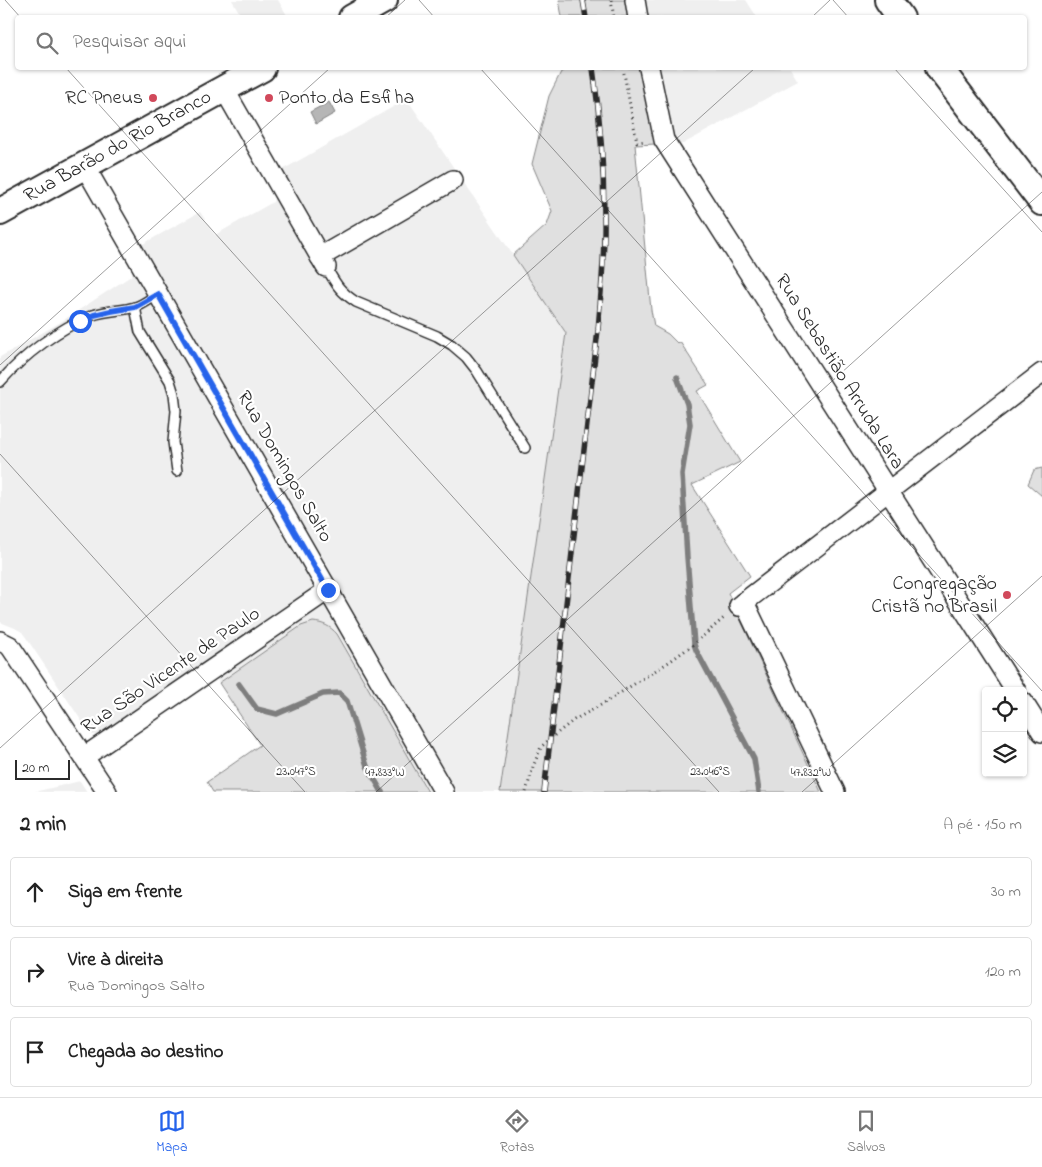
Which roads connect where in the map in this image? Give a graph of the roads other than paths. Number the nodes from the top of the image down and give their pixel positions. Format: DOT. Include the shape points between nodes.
graph roads {
  1 [pos="384,0"];
  2 [pos="635,0"];
  3 [pos="888,0"];
  4 [pos="357,15"];
  5 [pos="638,15"];
  6 [pos="900,15"];
  7 [pos="258,70"];
  8 [pos="649,70"];
  9 [pos="942,70"];
  10 [pos="224,89"];
  11 [pos="84,166"];
  12 [pos="453,180"];
  13 [pos="1042,202"];
  14 [pos="0,212"];
  15 [pos="323,262"];
  16 [pos="158,294"];
  17 [pos="135,307"];
  18 [pos="1042,373"];
  19 [pos="0,382"];
  20 [pos="525,448"];
  21 [pos="177,471"];
  22 [pos="888,491"];
  23 [pos="328,590"];
  24 [pos="0,640"];
  25 [pos="1013,687"];
  26 [pos="1027,708"];
  27 [pos="1042,732"];
  28 [pos="84,757"];
  29 [pos="107,792"];
  30 [pos="444,792"];
  31 [pos="834,792"];
  1 -- 4 [label="main road"];
  2 -- 5 [label="street"];
  3 -- 6 [label="main road"];
  7 -- 10 [label="main road, Rua Barão do Rio Branco"];
  8 -- 22 [label="street, Rua Sebastião Arruda Lara" via="664,140"];
  9 -- 13 [label="main road"];
  10 -- 11 [label="main road, Rua Barão do Rio Branco"];
  10 -- 15 [label="street"];
  11 -- 14 [label="main road, Rua Barão do Rio Branco"];
  11 -- 16 [label="street, Rua Domingos Salto"];
  12 -- 15 [label="street"];
  15 -- 20 [label="lane" via="339,289 351,299 437,336 466,357"];
  16 -- 17 [label="lane"];
  16 -- 23 [label="street, Rua Domingos Salto"];
  17 -- 19 [label="lane" via="94,315 63,330 38,347"];
  17 -- 21 [label="lane" via="140,332 170,381 174,394 173,442"];
  18 -- 22 [label="street"];
  22 -- 25 [label="street, Rua Sebastião Arruda Lara"];
  22 -- 31 [label="street" via="742,604"];
  23 -- 28 [label="street, Rua São Vicente de Paulo"];
  23 -- 30 [label="street, Rua Domingos Salto"];
  24 -- 28 [label="street, Rua São Vicente de Paulo" via="10,646"];
  26 -- 27 [label="street"];
  28 -- 29 [label="street"];
}
